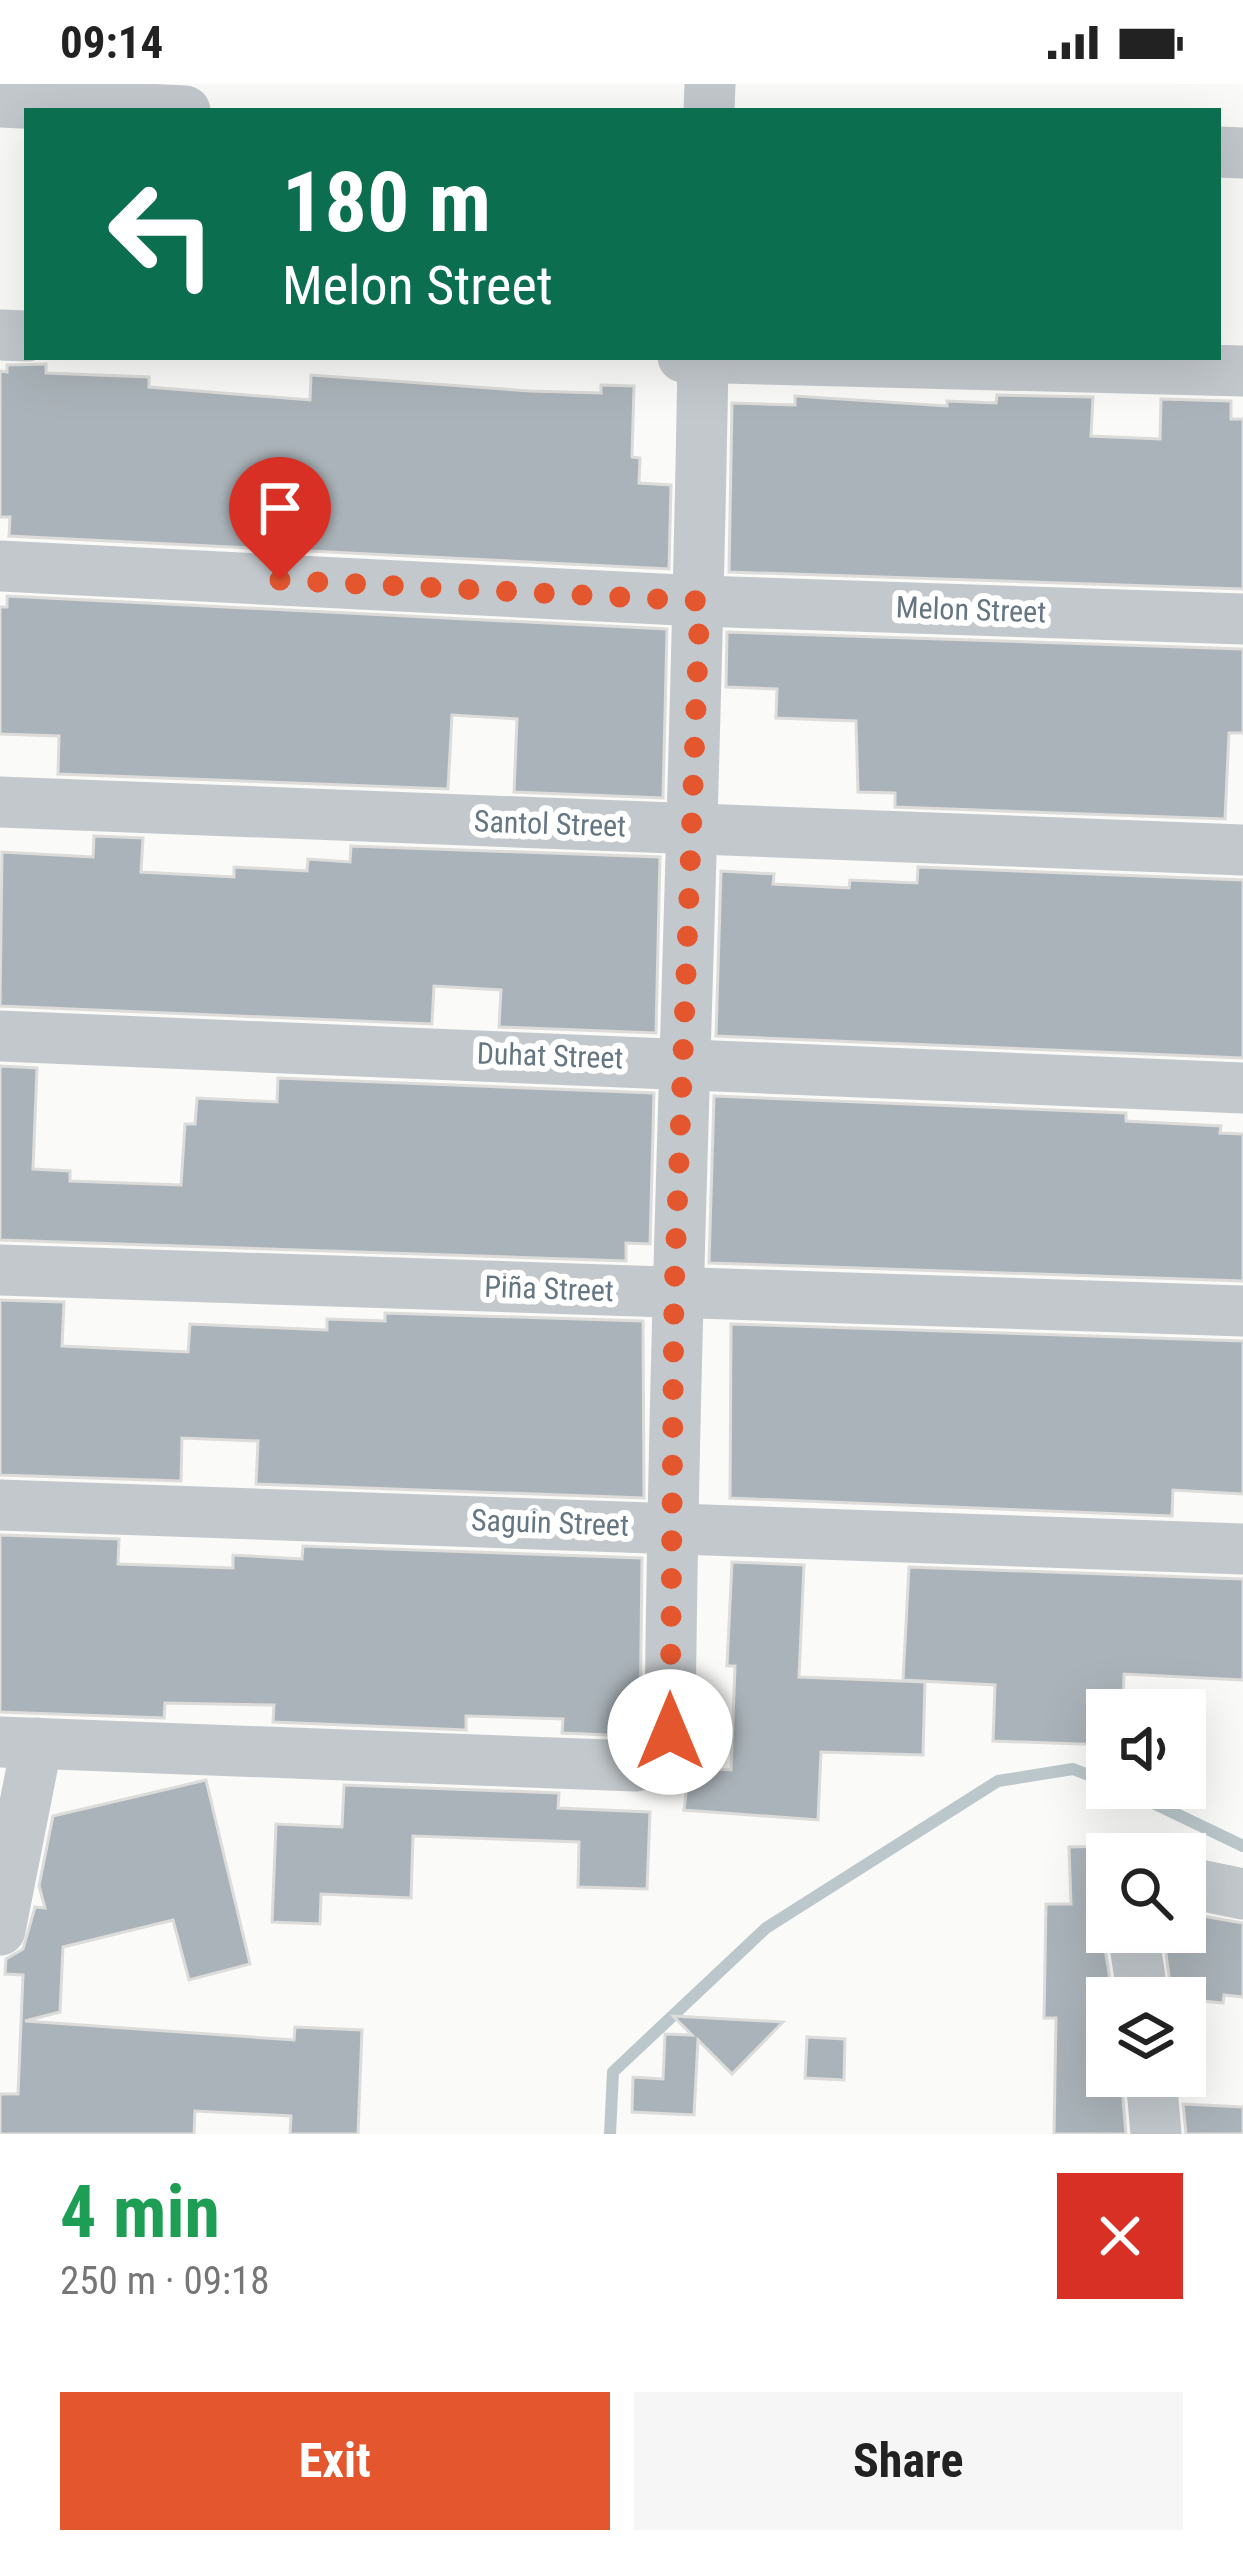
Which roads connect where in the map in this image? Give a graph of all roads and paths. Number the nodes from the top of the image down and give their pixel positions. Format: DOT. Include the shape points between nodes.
graph roads {
  1 [pos="0,102"];
  2 [pos="123,108"];
  3 [pos="703,360"];
  4 [pos="819,360"];
  5 [pos="1243,371"];
  6 [pos="0,566"];
  7 [pos="700,601"];
  8 [pos="1243,619"];
  9 [pos="0,802"];
  10 [pos="691,830"];
  11 [pos="1243,850"];
  12 [pos="0,1036"];
  13 [pos="686,1060"];
  14 [pos="1243,1088"];
  15 [pos="0,1270"];
  16 [pos="674,1294"];
  17 [pos="1243,1311"];
  18 [pos="0,1504"];
  19 [pos="672,1527"];
  20 [pos="1243,1549"];
  21 [pos="19,1743"];
  22 [pos="1206,1886"];
  23 [pos="1243,1894"];
  24 [pos="0,1930"];
  25 [pos="1153,2097"];
  26 [pos="1156,2134"];
  1 -- 2 [label="street"];
  3 -- 7 [label="street"];
  4 -- 5 [label="street"];
  6 -- 7 [label="street, Melon Street"];
  7 -- 8 [label="street, Melon Street"];
  7 -- 10 [label="street"];
  9 -- 10 [label="street, Santol Street"];
  10 -- 11 [label="street, Santol Street"];
  10 -- 13 [label="street"];
  12 -- 13 [label="street, Duhat Street"];
  13 -- 14 [label="street, Duhat Street"];
  13 -- 16 [label="street"];
  15 -- 16 [label="street, Piña Street"];
  16 -- 17 [label="street, Piña Street"];
  16 -- 19 [label="street"];
  18 -- 19 [label="street, Saguin Street"];
  19 -- 20 [label="street, Saguin Street"];
  19 -- 21 [label="street" via="670,1732 659,1761"];
  21 -- 24 [label="street"];
  22 -- 23 [label="street"];
  25 -- 26 [label="street"];
}
